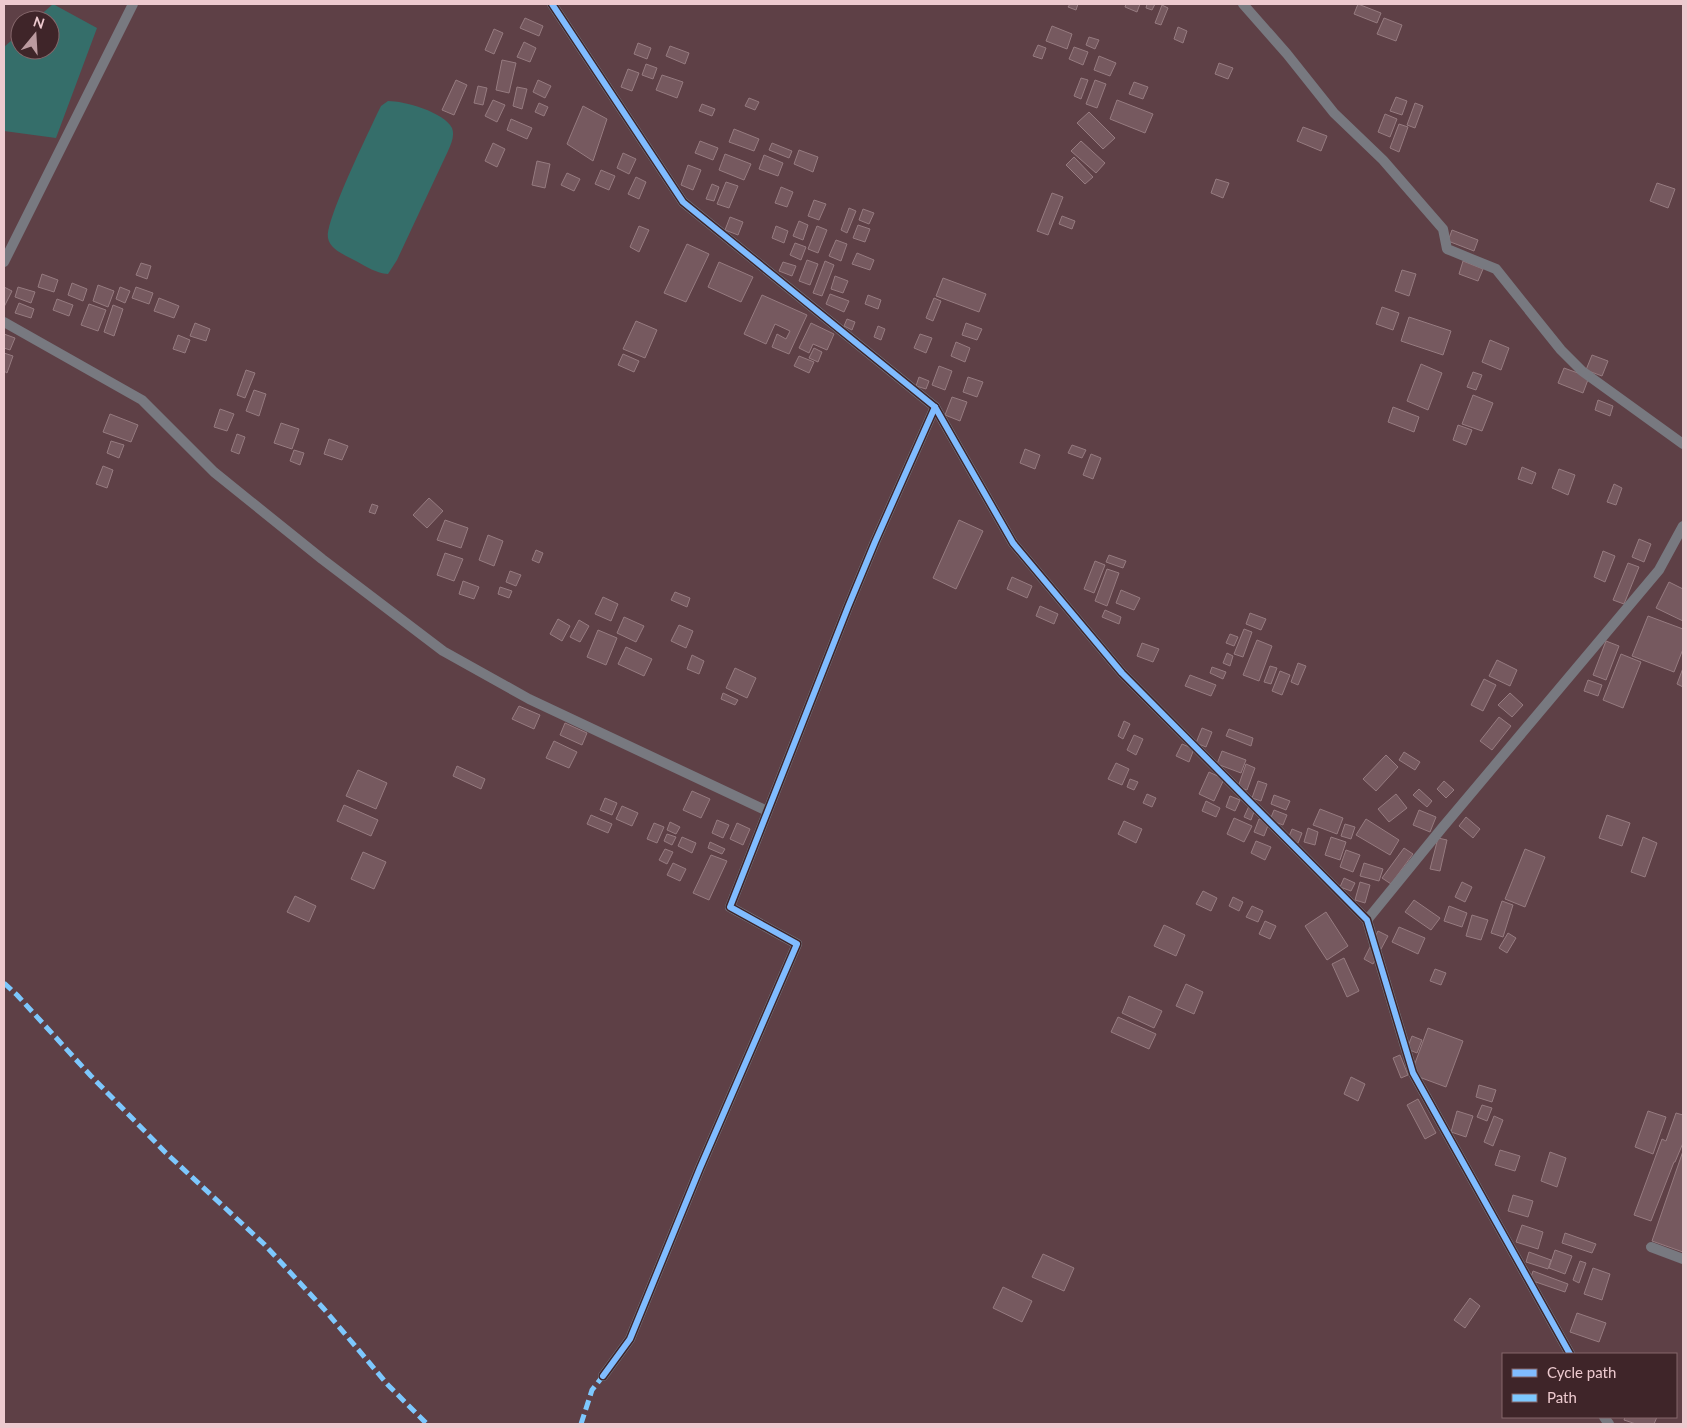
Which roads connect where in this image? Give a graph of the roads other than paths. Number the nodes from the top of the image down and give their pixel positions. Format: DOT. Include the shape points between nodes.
graph roads {
  1 [pos="133,4"];
  2 [pos="552,4"];
  3 [pos="1243,4"];
  4 [pos="4,262"];
  5 [pos="4,322"];
  6 [pos="935,408"];
  7 [pos="1683,444"];
  8 [pos="1683,526"];
  9 [pos="767,811"];
  10 [pos="1367,920"];
  11 [pos="1652,1247"];
  12 [pos="1683,1259"];
  13 [pos="1569,1353"];
  14 [pos="603,1376"];
  1 -- 4 [label="street"];
  2 -- 6 [label="street" via="683,202"];
  3 -- 7 [label="street" via="1334,113 1383,160 1443,229 1447,249 1496,269 1561,350 1582,371"];
  5 -- 9 [label="street" via="142,400 214,472 443,651 529,699"];
  6 -- 9 [label="street" via="875,542"];
  6 -- 10 [label="street" via="1013,543 1122,673"];
  8 -- 10 [label="street" via="1659,570"];
  9 -- 14 [label="street" via="730,907 798,944 700,1168 630,1339"];
  10 -- 13 [label="street" via="1413,1073"];
  11 -- 12 [label="street"];
}
